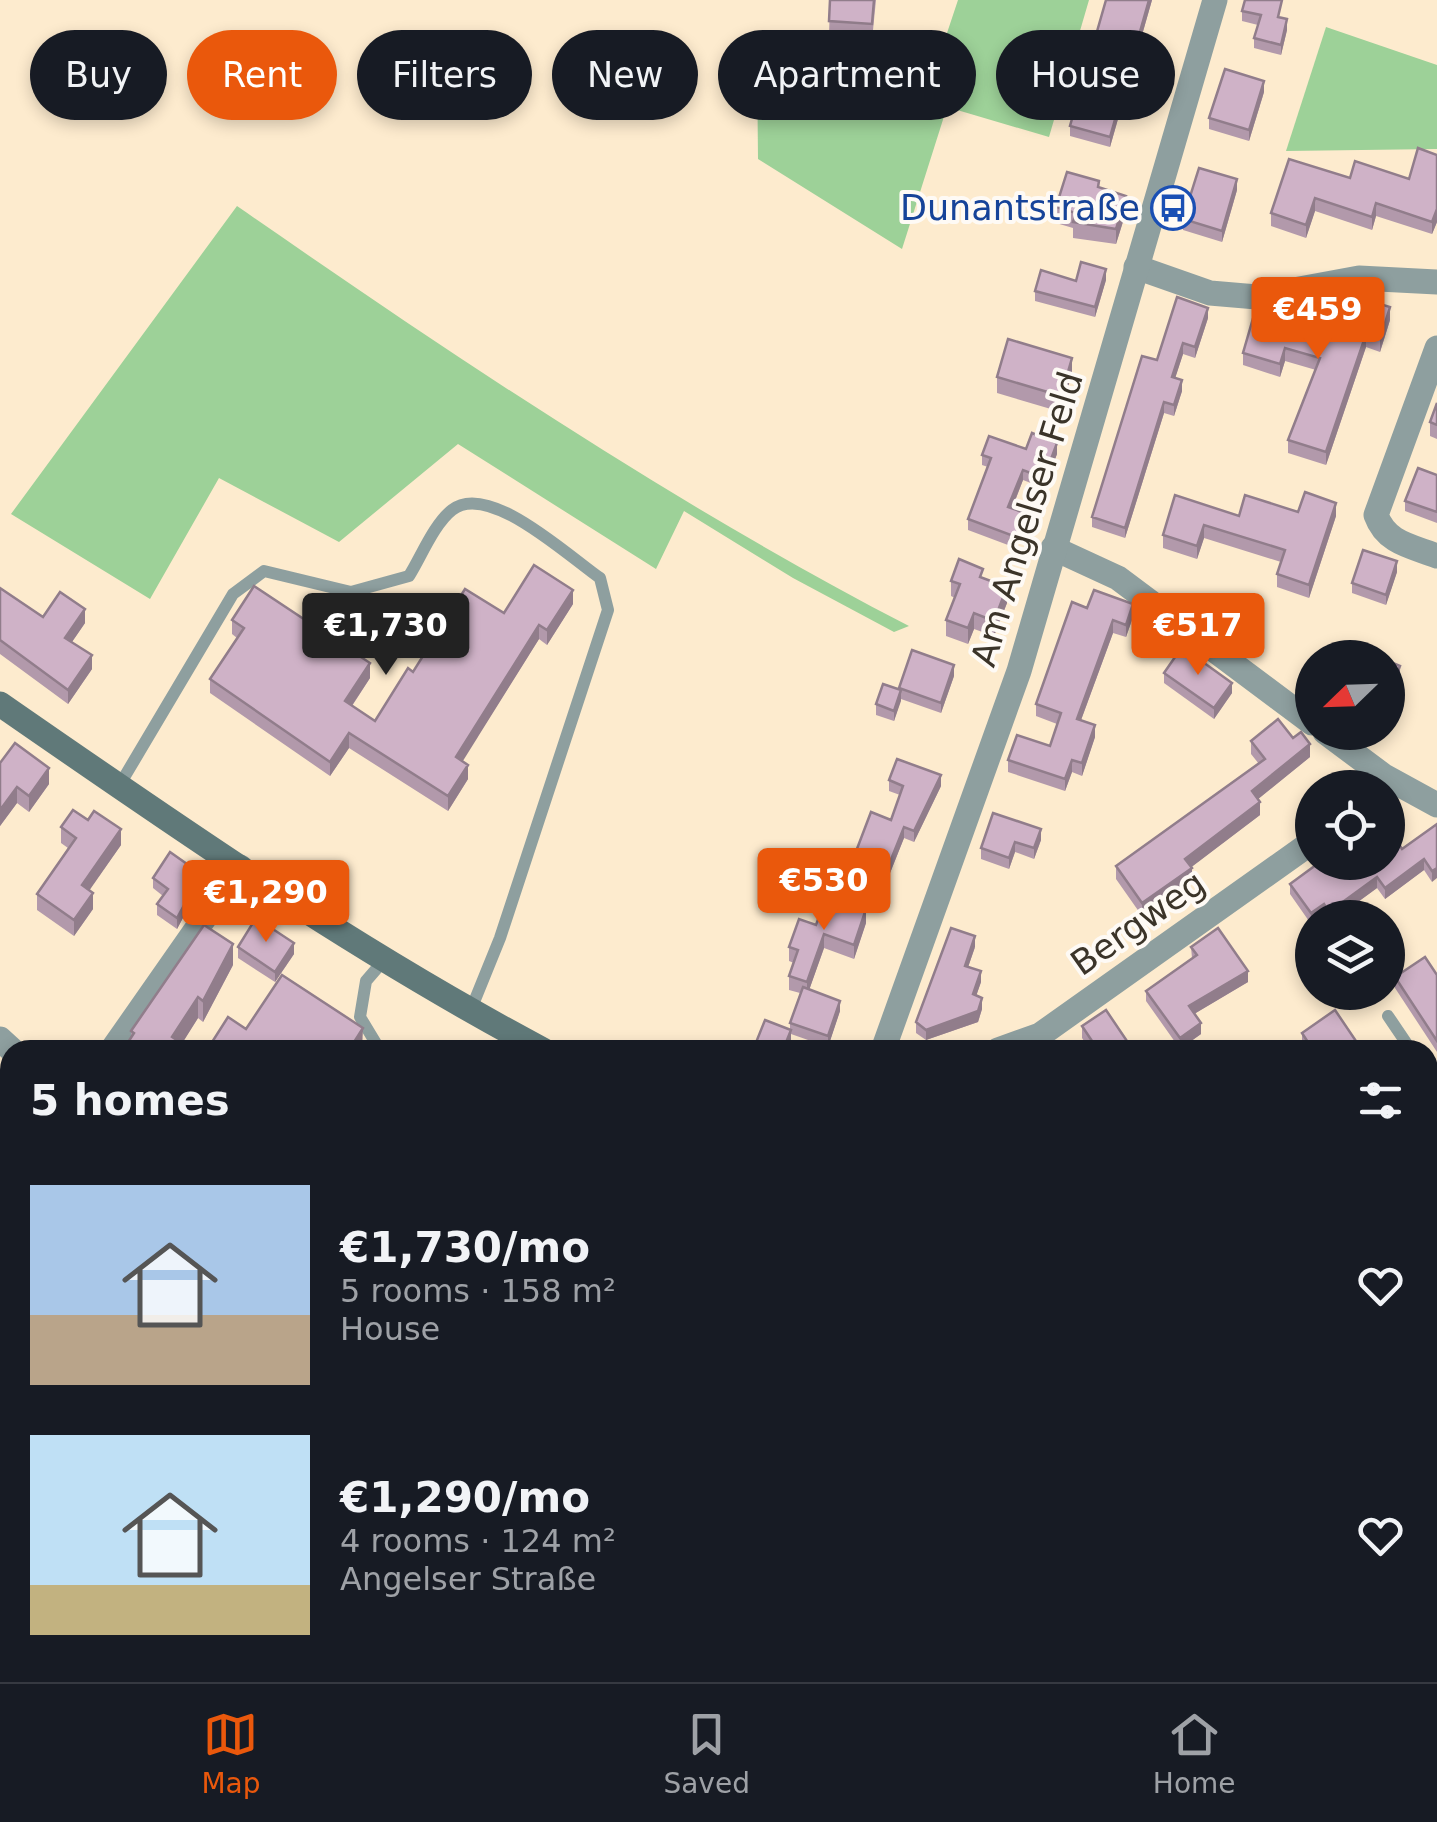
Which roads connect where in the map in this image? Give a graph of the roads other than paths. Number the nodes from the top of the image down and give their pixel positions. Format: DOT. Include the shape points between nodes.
graph roads {
  1 [pos="1214,0"];
  2 [pos="1136,267"];
  3 [pos="1437,282"];
  4 [pos="1437,348"];
  5 [pos="1053,548"];
  6 [pos="1437,556"];
  7 [pos="0,704"];
  8 [pos="1295,710"];
  9 [pos="1346,750"];
  10 [pos="1368,770"];
  11 [pos="118,786"];
  12 [pos="1405,792"];
  13 [pos="1437,805"];
  14 [pos="1295,854"];
  15 [pos="240,867"];
  16 [pos="385,958"];
  17 [pos="470,1012"];
  18 [pos="1388,1016"];
  19 [pos="119,1040"];
  20 [pos="374,1040"];
  21 [pos="524,1040"];
  22 [pos="887,1040"];
  23 [pos="1026,1040"];
  24 [pos="1404,1040"];
  1 -- 2 [label="street, Am Angelser Feld"];
  2 -- 3 [label="street" via="1210,293 1258,297 1359,278"];
  2 -- 5 [label="street, Am Angelser Feld"];
  4 -- 6 [label="street" via="1376,515 1392,540"];
  5 -- 8 [label="street" via="1118,578"];
  5 -- 22 [label="street, Am Angelser Feld" via="1019,671"];
  7 -- 11 [label="main road"];
  9 -- 10 [label="street"];
  11 -- 15 [label="main road"];
  11 -- 17 [label="lane" via="233,594 264,572 352,592 409,576 450,512 471,500 494,504 600,578 608,610"];
  12 -- 13 [label="street"];
  14 -- 23 [label="street, Bergweg"];
  15 -- 16 [label="main road"];
  15 -- 19 [label="street"];
  16 -- 17 [label="main road"];
  16 -- 20 [label="lane" via="366,981 360,1017"];
  17 -- 21 [label="main road"];
  18 -- 24 [label="lane"];
}
